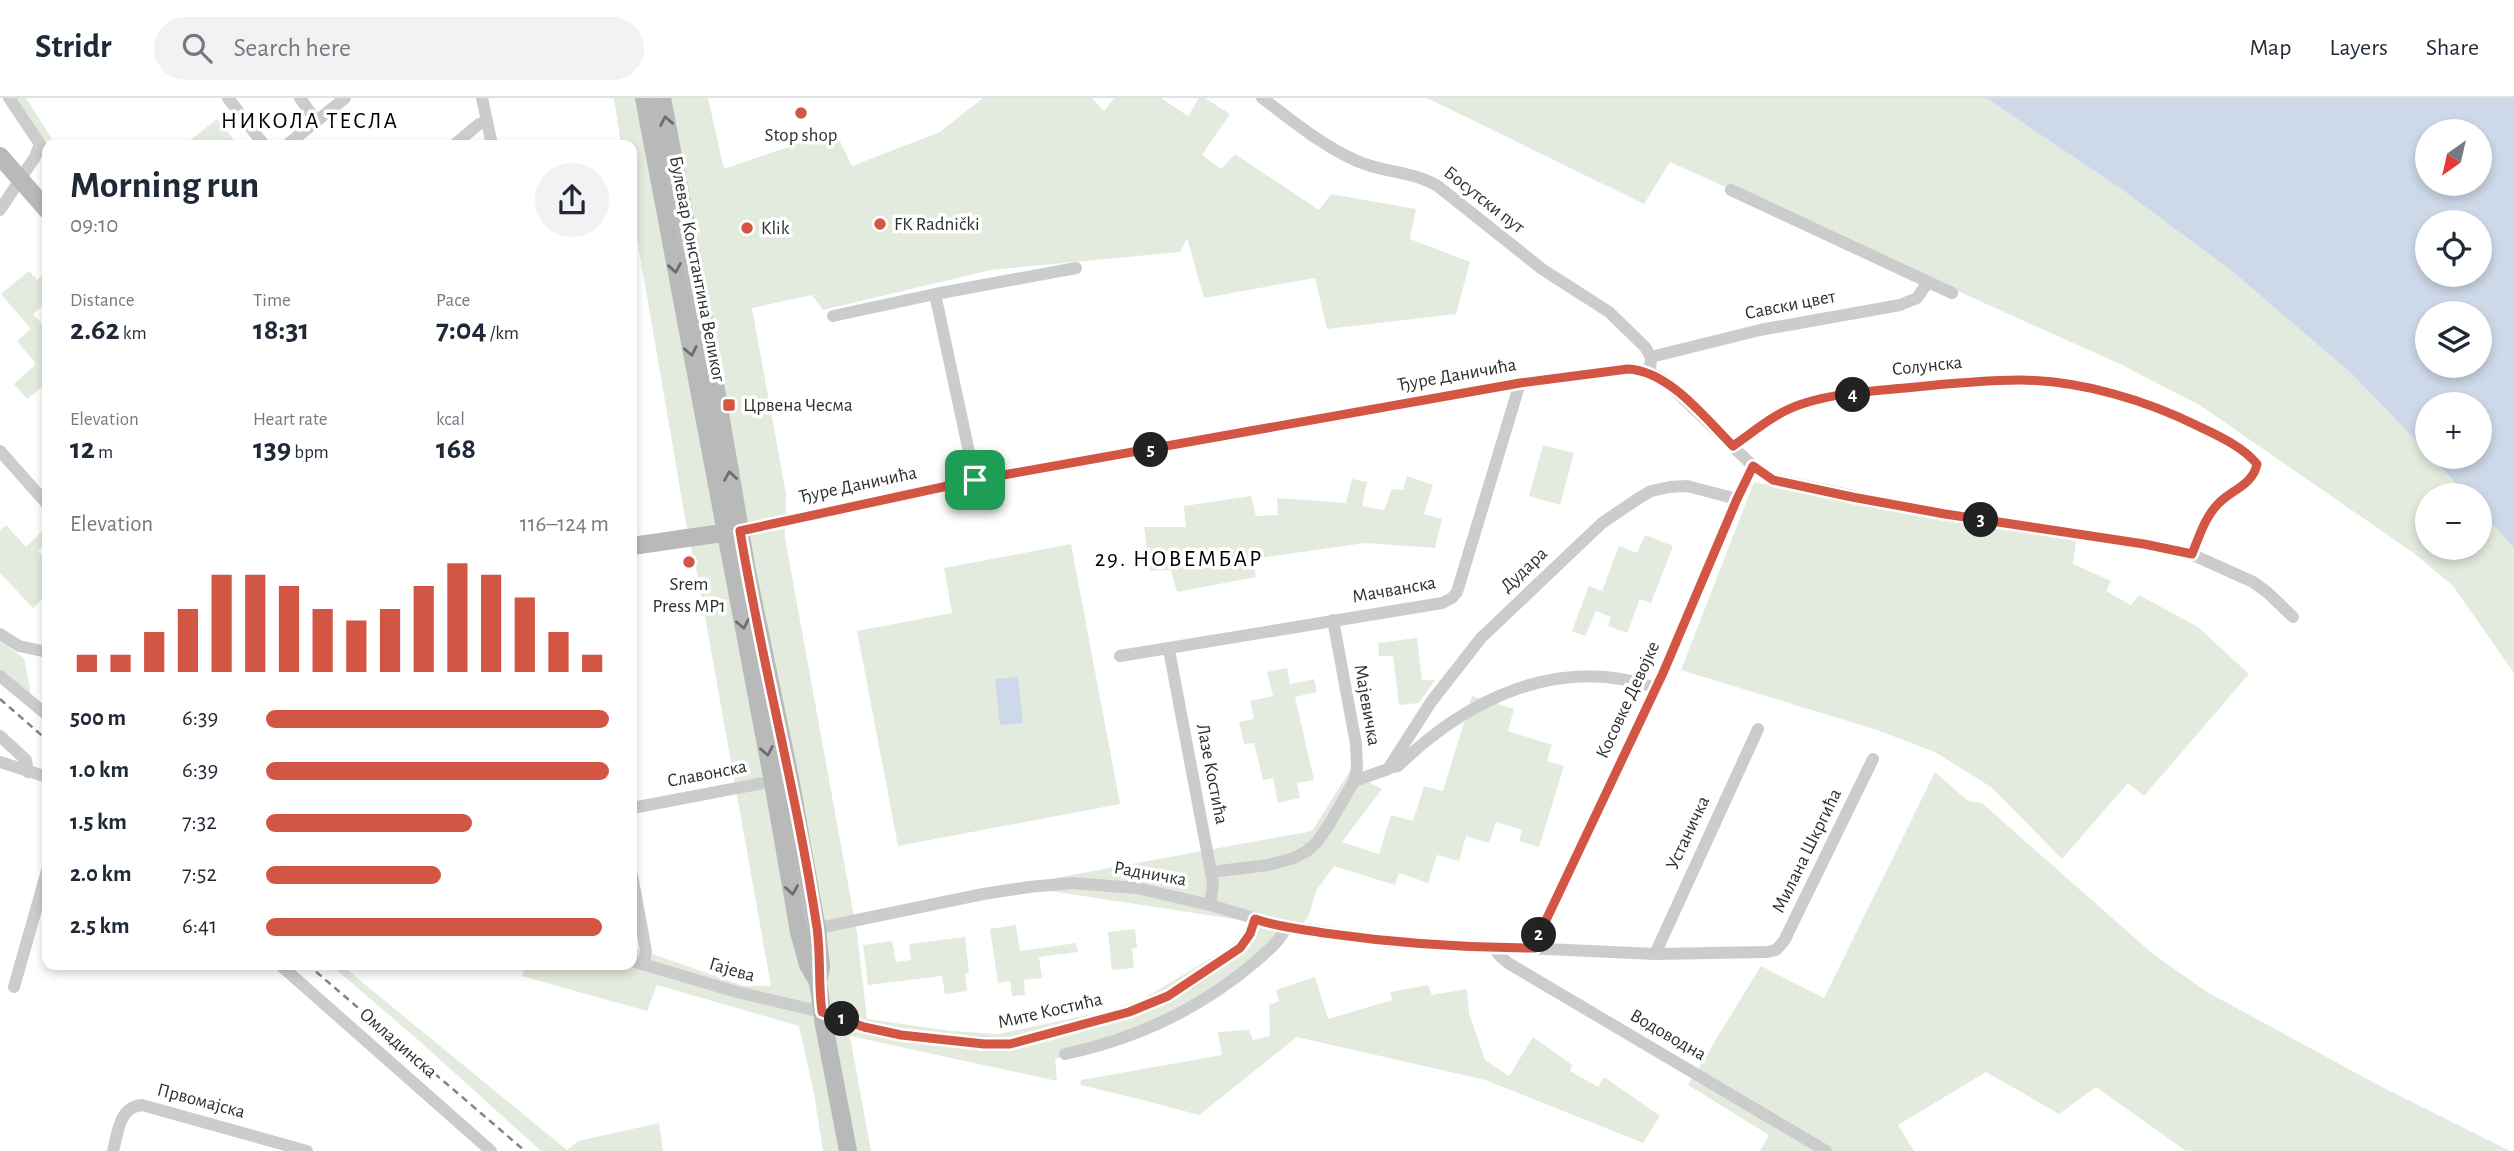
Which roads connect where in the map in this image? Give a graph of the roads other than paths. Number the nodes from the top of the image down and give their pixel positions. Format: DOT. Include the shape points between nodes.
graph roads {
  1 [pos="9,98"];
  2 [pos="228,98"];
  3 [pos="300,98"];
  4 [pos="345,98"];
  5 [pos="482,98"];
  6 [pos="644,98"];
  7 [pos="662,98"];
  8 [pos="1262,98"];
  9 [pos="316,121"];
  10 [pos="487,121"];
  11 [pos="260,140"];
  12 [pos="293,140"];
  13 [pos="460,140"];
  14 [pos="491,140"];
  15 [pos="0,156"];
  16 [pos="20,180"];
  17 [pos="1731,190"];
  18 [pos="42,204"];
  19 [pos="0,210"];
  20 [pos="1076,268"];
  21 [pos="1928,282"];
  22 [pos="1952,293"];
  23 [pos="935,294"];
  24 [pos="833,316"];
  25 [pos="1651,357"];
  26 [pos="1650,372"];
  27 [pos="1520,383"];
  28 [pos="1733,446"];
  29 [pos="0,451"];
  30 [pos="1753,466"];
  31 [pos="975,480"];
  32 [pos="42,498"];
  33 [pos="1737,499"];
  34 [pos="732,532"];
  35 [pos="637,545"];
  36 [pos="2192,554"];
  37 [pos="2293,617"];
  38 [pos="1333,620"];
  39 [pos="0,634"];
  40 [pos="1169,650"];
  41 [pos="42,651"];
  42 [pos="1120,656"];
  43 [pos="0,676"];
  44 [pos="1656,688"];
  45 [pos="42,711"];
  46 [pos="1758,729"];
  47 [pos="0,736"];
  48 [pos="1873,759"];
  49 [pos="0,762"];
  50 [pos="1391,766"];
  51 [pos="28,772"];
  52 [pos="42,776"];
  53 [pos="782,780"];
  54 [pos="1354,781"];
  55 [pos="637,807"];
  56 [pos="1211,872"];
  57 [pos="42,889"];
  58 [pos="637,902"];
  59 [pos="1210,905"];
  60 [pos="1255,919"];
  61 [pos="1286,927"];
  62 [pos="817,929"];
  63 [pos="799,932"];
  64 [pos="1495,948"];
  65 [pos="1535,948"];
  66 [pos="1655,954"];
  67 [pos="638,963"];
  68 [pos="286,970"];
  69 [pos="818,982"];
  70 [pos="14,987"];
  71 [pos="822,1012"];
  72 [pos="1065,1055"];
  73 [pos="113,1151"];
  74 [pos="307,1151"];
  75 [pos="491,1151"];
  76 [pos="848,1151"];
  77 [pos="1826,1151"];
  1 -- 16 [label="street" via="40,144"];
  2 -- 11 [label="street"];
  3 -- 9 [label="street"];
  4 -- 9 [label="street"];
  5 -- 10 [label="street"];
  6 -- 34 [label="main road, Булевар Константина Великог, one-way"];
  34 -- 7 [label="main road, Булевар Константина Великог, one-way" via="702,308"];
  8 -- 25 [label="street, Босутски пут" via="1348,157 1439,187 1542,269 1609,312"];
  9 -- 12 [label="street"];
  10 -- 13 [label="street"];
  10 -- 14 [label="street"];
  15 -- 16 [label="main road"];
  16 -- 18 [label="main road"];
  16 -- 19 [label="street"];
  17 -- 21 [label="street"];
  20 -- 23 [label="street"];
  21 -- 22 [label="street"];
  21 -- 25 [label="street, Савски цвет" via="1917,298 1900,305 1760,330"];
  23 -- 24 [label="street"];
  23 -- 31 [label="street"];
  25 -- 26 [label="street"];
  26 -- 27 [label="street, Ђуре Даничића" via="1628,369"];
  26 -- 28 [label="street" via="1675,389"];
  27 -- 31 [label="street, Ђуре Даничића"];
  27 -- 38 [label="street, Мачванска" via="1455,595 1442,603"];
  28 -- 30 [label="street"];
  28 -- 36 [label="street, Солунска" via="1784,411 1856,394 2024,380 2102,391 2179,416 2215,434 2257,464 2253,476 2211,512"];
  29 -- 32 [label="street"];
  30 -- 33 [label="street, Косовке Девојке"];
  30 -- 36 [label="street" via="1773,480 1840,495"];
  31 -- 34 [label="street, Ђуре Даничића"];
  33 -- 44 [label="street, Косовке Девојке"];
  33 -- 50 [label="street, Дудара" via="1687,486 1670,487 1651,491 1602,523 1482,638 1432,702"];
  34 -- 35 [label="main road"];
  34 -- 53 [label="main road, Булевар Константина Великог"];
  36 -- 37 [label="street" via="2253,582"];
  38 -- 40 [label="street, Мачванска"];
  38 -- 54 [label="street, Мајевичка" via="1356,744"];
  39 -- 41 [label="street" via="19,646"];
  40 -- 42 [label="street, Мачванска"];
  40 -- 56 [label="street, Лазе Костића"];
  43 -- 45 [label="street"];
  44 -- 50 [label="street" via="1606,676 1524,687 1474,707 1435,732 1398,766"];
  44 -- 65 [label="street, Косовке Девојке"];
  46 -- 66 [label="street, Устаничка"];
  47 -- 51 [label="street" via="26,760"];
  48 -- 66 [label="street, Милана Шкргића" via="1776,950"];
  49 -- 51 [label="street"];
  50 -- 54 [label="street"];
  51 -- 52 [label="street"];
  53 -- 55 [label="street, Славонска"];
  53 -- 62 [label="main road, Булевар Константина Великог"];
  53 -- 63 [label="main road, Булевар Константина Великог, one-way"];
  54 -- 56 [label="street, Мајевичка" via="1331,823 1307,850 1268,865"];
  56 -- 59 [label="street, Лазе Костића"];
  57 -- 70 [label="street"];
  58 -- 67 [label="street" via="646,951"];
  59 -- 60 [label="street, Радничка"];
  59 -- 62 [label="street, Радничка" via="1137,888 1072,884 983,894"];
  60 -- 61 [label="street, Радничка"];
  60 -- 71 [label="street, Мите Костића" via="1240,948 1168,996 1129,1012 1010,1044 901,1035"];
  61 -- 64 [label="street, Радничка" via="1391,942"];
  61 -- 72 [label="street" via="1281,938 1248,967 1176,1017"];
  62 -- 63 [label="street, Радничка"];
  62 -- 69 [label="main road, Булевар Константина Великог"];
  63 -- 69 [label="main road, Булевар Константина Великог"];
  64 -- 65 [label="street"];
  64 -- 77 [label="street, Водоводна" via="1508,962"];
  65 -- 66 [label="street"];
  67 -- 71 [label="street, Гајева"];
  68 -- 75 [label="street, Омладинска"];
  69 -- 71 [label="main road, Булевар Константина Великог"];
  71 -- 76 [label="main road, Булевар Константина Великог"];
  73 -- 74 [label="street, Првомајска" via="125,1112 142,1105"];
}
